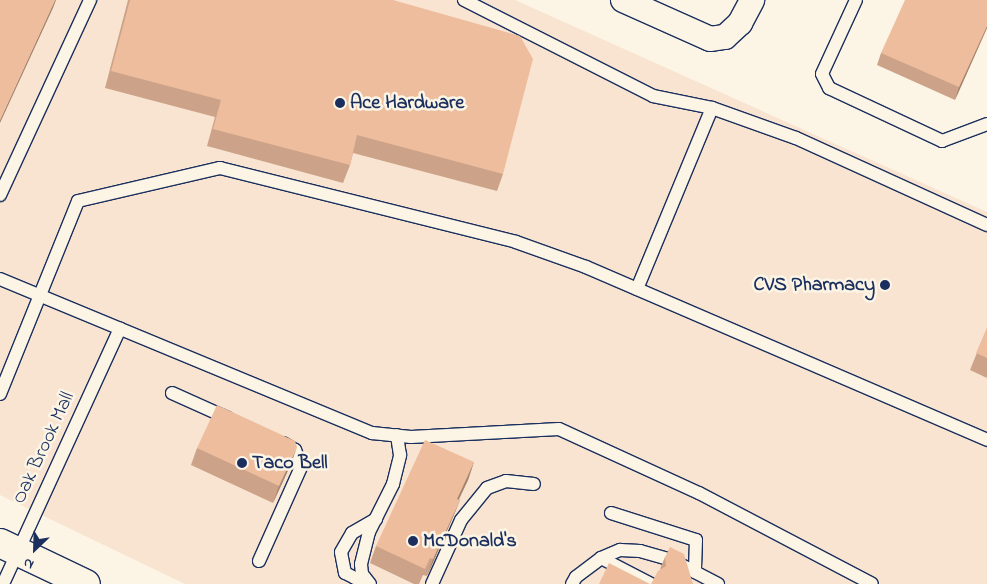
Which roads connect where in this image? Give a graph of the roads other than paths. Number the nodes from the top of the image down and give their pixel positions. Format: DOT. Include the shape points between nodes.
graph roads {
  1 [pos="90,0"];
  2 [pos="464,0"];
  3 [pos="623,0"];
  4 [pos="752,0"];
  5 [pos="856,0"];
  6 [pos="712,108"];
  7 [pos="987,124"];
  8 [pos="0,195"];
  9 [pos="987,225"];
  10 [pos="0,279"];
  11 [pos="636,288"];
  12 [pos="40,295"];
  13 [pos="120,329"];
  14 [pos="172,393"];
  15 [pos="0,394"];
  16 [pos="244,425"];
  17 [pos="398,435"];
  18 [pos="270,437"];
  19 [pos="987,440"];
  20 [pos="534,484"];
  21 [pos="611,513"];
  22 [pos="376,519"];
  23 [pos="9,547"];
  24 [pos="601,558"];
  25 [pos="259,561"];
  26 [pos="695,572"];
  27 [pos="367,581"];
  28 [pos="3,584"];
  29 [pos="86,584"];
  30 [pos="432,584"];
  31 [pos="572,584"];
  32 [pos="651,584"];
  33 [pos="718,584"];
  34 [pos="872,584"];
  1 -- 8 [label="lane"];
  2 -- 6 [label="lane" via="653,96"];
  3 -- 4 [label="street" via="710,39 725,37 740,24"];
  5 -- 7 [label="lane" via="822,74 829,88 942,141"];
  6 -- 9 [label="lane" via="796,138"];
  6 -- 11 [label="lane"];
  10 -- 12 [label="lane"];
  11 -- 12 [label="lane" via="510,240 220,168 78,201"];
  11 -- 19 [label="lane"];
  12 -- 13 [label="lane"];
  12 -- 15 [label="lane"];
  13 -- 17 [label="lane" via="128,329 372,433"];
  13 -- 23 [label="lane, Oak Brook Mall"];
  14 -- 16 [label="lane"];
  17 -- 22 [label="lane" via="400,455 394,484"];
  17 -- 34 [label="lane" via="559,429 699,493"];
  18 -- 25 [label="lane" via="295,450 301,467"];
  20 -- 30 [label="lane" via="506,481 487,488 461,520"];
  21 -- 26 [label="lane" via="696,540"];
  22 -- 27 [label="lane" via="361,564"];
  22 -- 27 [label="lane" via="352,533 341,552 345,573"];
  23 -- 28 [label="lane, Oak Brook Mall"];
  23 -- 29 [label="main road"];
  24 -- 26 [label="lane" via="620,550 640,551 672,560"];
  24 -- 31 [label="lane" via="576,577"];
  24 -- 32 [label="lane"];
  26 -- 33 [label="lane"];
}
